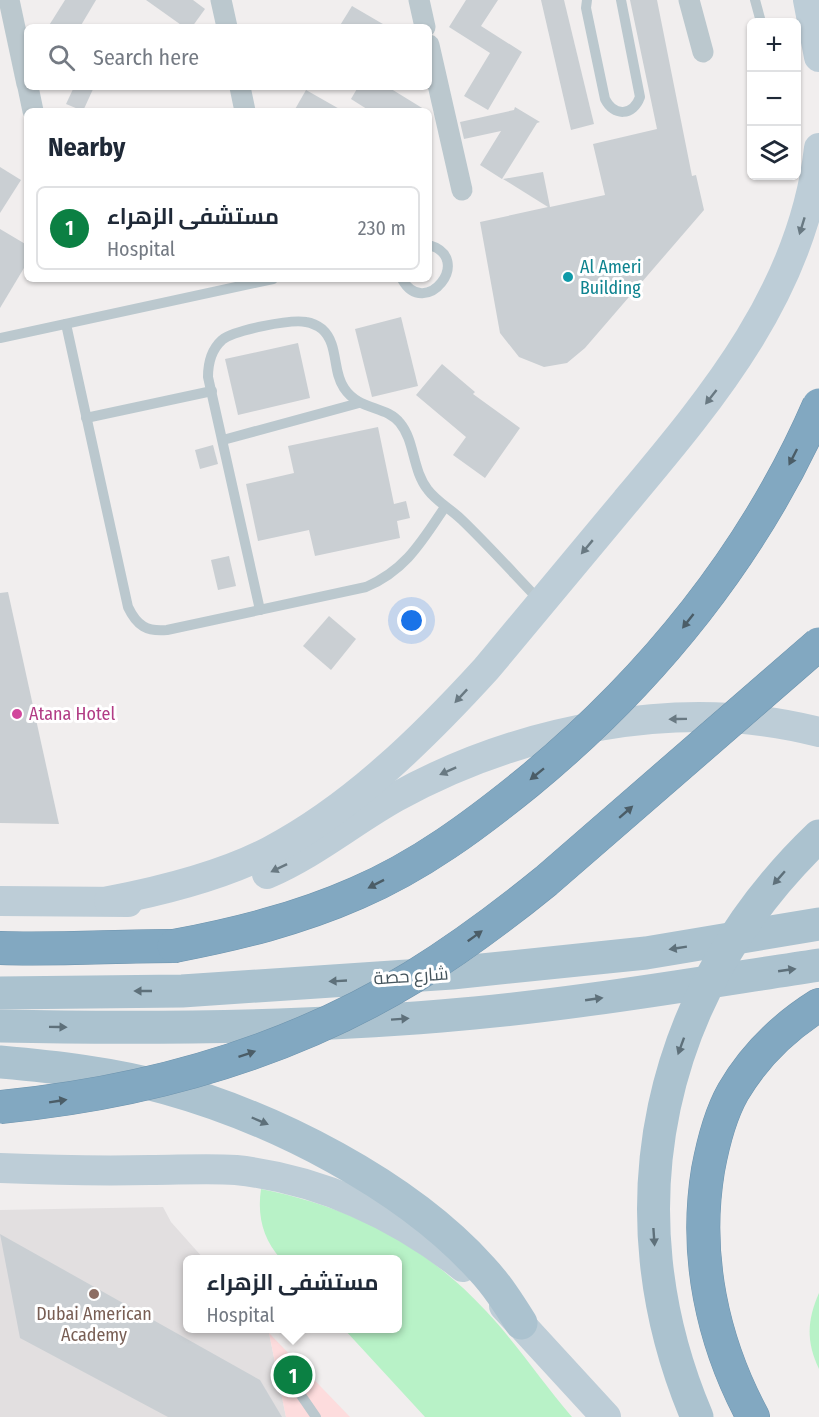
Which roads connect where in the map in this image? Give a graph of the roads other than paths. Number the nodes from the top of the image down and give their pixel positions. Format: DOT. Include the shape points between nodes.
graph roads {
  1 [pos="9,0"];
  2 [pos="221,0"];
  3 [pos="419,0"];
  4 [pos="587,0"];
  5 [pos="621,0"];
  6 [pos="689,0"];
  7 [pos="755,0"];
  8 [pos="808,0"];
  9 [pos="760,18"];
  10 [pos="226,24"];
  11 [pos="424,24"];
  12 [pos="703,52"];
  13 [pos="819,57"];
  14 [pos="432,58"];
  15 [pos="24,71"];
  16 [pos="28,90"];
  17 [pos="241,90"];
  18 [pos="32,108"];
  19 [pos="244,108"];
  20 [pos="819,148"];
  21 [pos="462,190"];
  22 [pos="432,247"];
  23 [pos="259,282"];
  24 [pos="405,282"];
  25 [pos="66,324"];
  26 [pos="0,338"];
  27 [pos="212,391"];
  28 [pos="359,403"];
  29 [pos="819,405"];
  30 [pos="87,418"];
  31 [pos="223,440"];
  32 [pos="446,507"];
  33 [pos="541,603"];
  34 [pos="260,610"];
  35 [pos="819,644"];
  36 [pos="819,732"];
  37 [pos="819,836"];
  38 [pos="0,901"];
  39 [pos="109,901"];
  40 [pos="819,924"];
  41 [pos="0,948"];
  42 [pos="819,966"];
  43 [pos="0,993"];
  44 [pos="819,1005"];
  45 [pos="0,1026"];
  46 [pos="0,1062"];
  47 [pos="0,1107"];
  48 [pos="0,1168"];
  49 [pos="521,1323"];
  50 [pos="294,1385"];
  51 [pos="316,1417"];
  52 [pos="606,1417"];
  53 [pos="697,1417"];
  54 [pos="753,1417"];
  1 -- 15 [label="street"];
  2 -- 10 [label="street"];
  3 -- 11 [label="street"];
  4 -- 5 [label="lane" via="605,99 615,112 624,113 632,111 640,97"];
  6 -- 12 [label="street"];
  7 -- 9 [label="lane"];
  8 -- 13 [label="main road"];
  14 -- 21 [label="street"];
  16 -- 18 [label="street"];
  17 -- 19 [label="street"];
  20 -- 33 [label="main road, one-way" via="798,237 778,290 750,340 683,433"];
  22 -- 24 [label="lane" via="442,252 447,261 448,270 439,287 420,292"];
  23 -- 25 [label="lane"];
  25 -- 26 [label="lane"];
  25 -- 30 [label="lane"];
  27 -- 28 [label="lane" via="208,367 222,341 239,331 305,322 323,330 329,338 343,387"];
  27 -- 30 [label="lane"];
  27 -- 31 [label="lane"];
  28 -- 31 [label="lane"];
  28 -- 32 [label="lane" via="400,422 416,470"];
  29 -- 41 [label="highway, one-way, bridge" via="748,538 667,648 572,745 443,846 367,888 314,911 221,937 174,946"];
  30 -- 34 [label="lane" via="128,607 134,619 155,631"];
  31 -- 34 [label="lane"];
  32 -- 33 [label="lane"];
  32 -- 34 [label="lane" via="408,560 381,580 350,591"];
  33 -- 39 [label="main road, one-way" via="486,669 419,738 308,828 227,869"];
  47 -- 35 [label="highway, one-way, bridge" via="102,1094 210,1067 313,1029 412,978 546,881"];
  36 -- 39 [label="main road, one-way" via="749,719 674,719 624,722 544,737 430,779 279,869 236,887 180,900"];
  37 -- 53 [label="main road, one-way, bridge" via="751,912 707,983 676,1060 665,1101 654,1183 656,1266 672,1348"];
  38 -- 39 [label="main road"];
  40 -- 43 [label="main road, شارع حصة, one-way" via="646,953 474,971 182,990"];
  45 -- 42 [label="main road, one-way" via="254,1026 430,1017 578,1001"];
  44 -- 54 [label="highway" via="768,1045 733,1093 711,1151 705,1187 709,1297 730,1367"];
  46 -- 49 [label="main road, one-way" via="88,1071 165,1087 238,1112 308,1143 372,1180 440,1230 481,1268"];
  48 -- 49 [label="main road" via="235,1170 320,1188 373,1210 424,1238 470,1273"];
  49 -- 52 [label="main road"];
  50 -- 51 [label="lane"];
}
